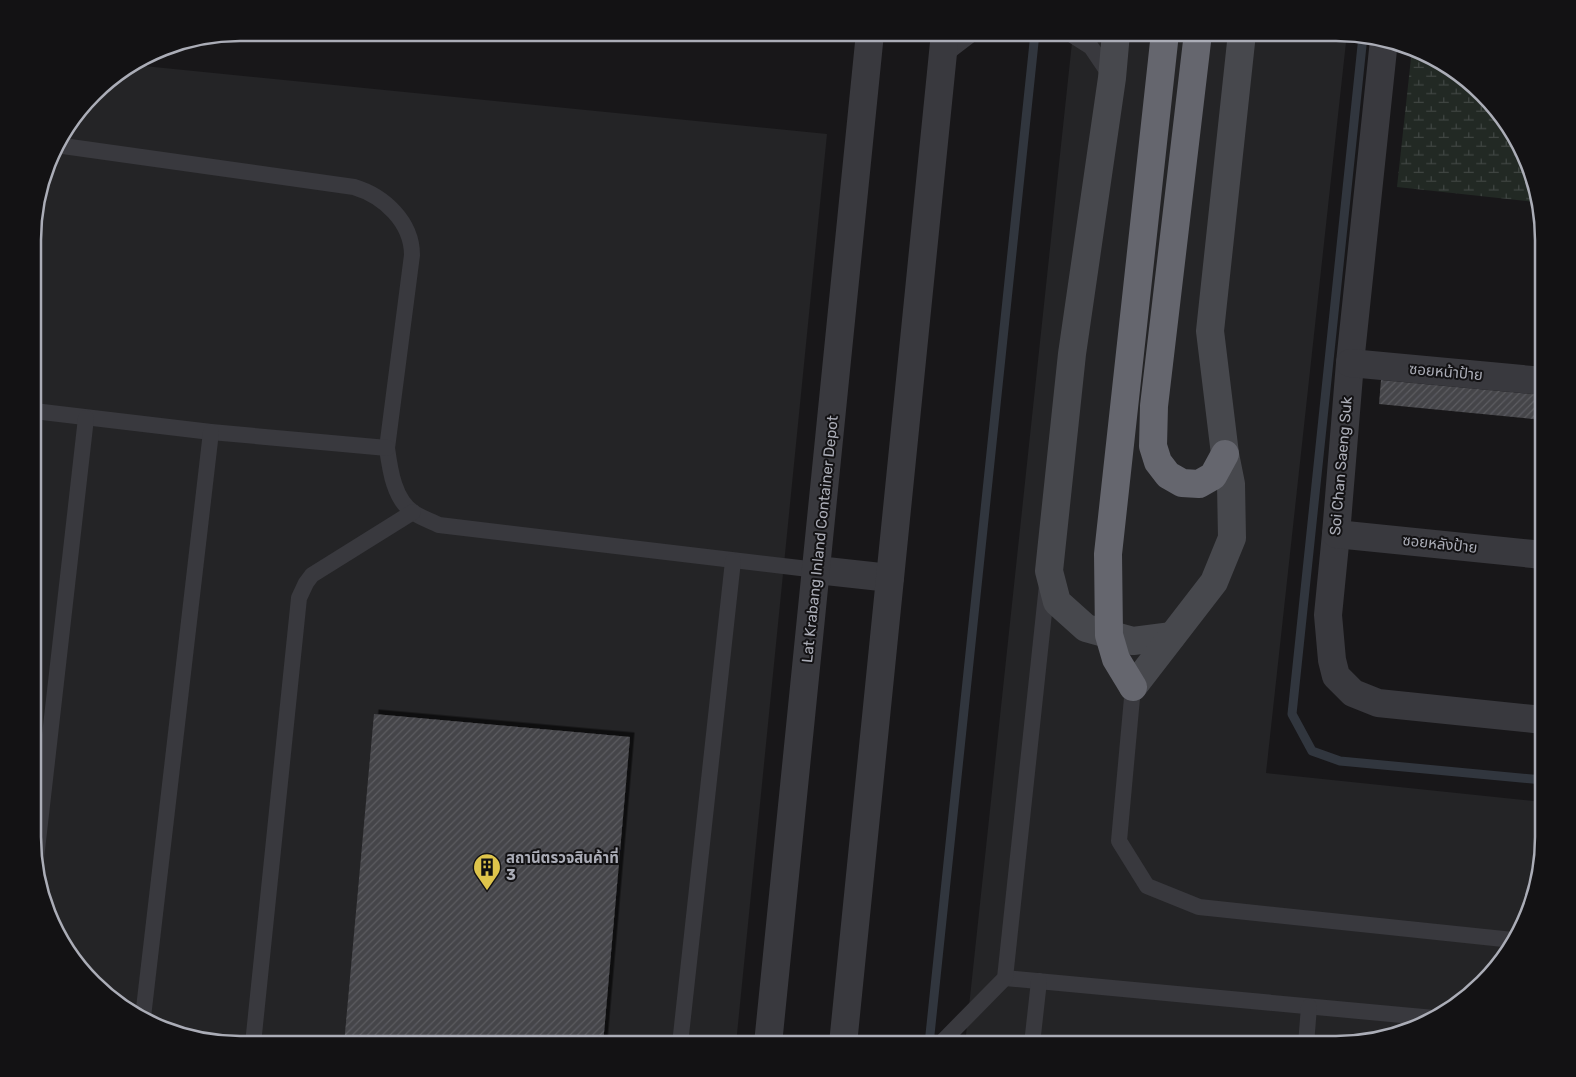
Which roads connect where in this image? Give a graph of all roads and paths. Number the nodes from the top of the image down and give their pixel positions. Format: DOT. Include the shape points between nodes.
graph roads {
  1 [pos="869,41"];
  2 [pos="1082,41"];
  3 [pos="1115,41"];
  4 [pos="1164,41"];
  5 [pos="1197,41"];
  6 [pos="1241,41"];
  7 [pos="944,44"];
  8 [pos="1383,47"];
  9 [pos="1112,78"];
  10 [pos="65,146"];
  11 [pos="1350,362"];
  12 [pos="1535,380"];
  13 [pos="41,412"];
  14 [pos="86,418"];
  15 [pos="211,432"];
  16 [pos="387,448"];
  17 [pos="1225,454"];
  18 [pos="413,512"];
  19 [pos="1336,534"];
  20 [pos="1535,554"];
  21 [pos="733,561"];
  22 [pos="817,570"];
  23 [pos="1049,571"];
  24 [pos="890,578"];
  25 [pos="1109,635"];
  26 [pos="1172,636"];
  27 [pos="1133,687"];
  28 [pos="1535,719"];
  29 [pos="41,814"];
  30 [pos="1506,939"];
  31 [pos="1005,978"];
  32 [pos="1039,981"];
  33 [pos="1309,1007"];
  34 [pos="144,1011"];
  35 [pos="1420,1017"];
  36 [pos="254,1036"];
  37 [pos="681,1036"];
  38 [pos="769,1036"];
  39 [pos="845,1036"];
  40 [pos="948,1036"];
  41 [pos="1033,1036"];
  42 [pos="1307,1036"];
  1 -- 22 [label="street, Lat Krabang Inland Container Depot"];
  2 -- 9 [label="lane" via="1091,47"];
  3 -- 9 [label="main road"];
  4 -- 25 [label="highway" via="1108,554"];
  5 -- 17 [label="highway" via="1154,406 1153,446 1158,462 1168,475 1182,483 1199,484 1213,476"];
  6 -- 17 [label="main road" via="1210,331"];
  7 -- 24 [label="street"];
  8 -- 11 [label="street, Soi Chan Saeng Suk"];
  9 -- 23 [label="main road" via="1072,354"];
  10 -- 16 [label="lane" via="354,187 387,205 403,224 412,250"];
  11 -- 12 [label="street, ซอยหน้าป้าย"];
  11 -- 19 [label="street, Soi Chan Saeng Suk"];
  13 -- 14 [label="lane"];
  14 -- 15 [label="lane"];
  14 -- 29 [label="lane"];
  15 -- 16 [label="lane"];
  15 -- 34 [label="lane"];
  16 -- 18 [label="lane" via="391,473 400,497"];
  17 -- 26 [label="main road" via="1231,484 1232,538 1214,582"];
  18 -- 21 [label="lane" via="439,525"];
  18 -- 36 [label="lane" via="312,575 299,598"];
  19 -- 20 [label="street, ซอยหลังป้าย"];
  19 -- 28 [label="street, Soi Chan Saeng Suk" via="1328,615 1332,660 1336,676 1353,693 1378,703 1398,706"];
  21 -- 22 [label="lane"];
  21 -- 37 [label="lane"];
  22 -- 24 [label="street"];
  22 -- 38 [label="street, Lat Krabang Inland Container Depot"];
  23 -- 25 [label="main road" via="1058,602 1086,628"];
  23 -- 31 [label="lane"];
  24 -- 39 [label="street"];
  25 -- 26 [label="main road" via="1133,641"];
  25 -- 27 [label="highway" via="1116,659"];
  26 -- 27 [label="main road"];
  27 -- 30 [label="lane" via="1119,841 1147,886 1199,907"];
  31 -- 32 [label="lane"];
  31 -- 40 [label="lane"];
  32 -- 33 [label="lane"];
  32 -- 41 [label="lane"];
  33 -- 35 [label="lane"];
  33 -- 42 [label="lane"];
}
